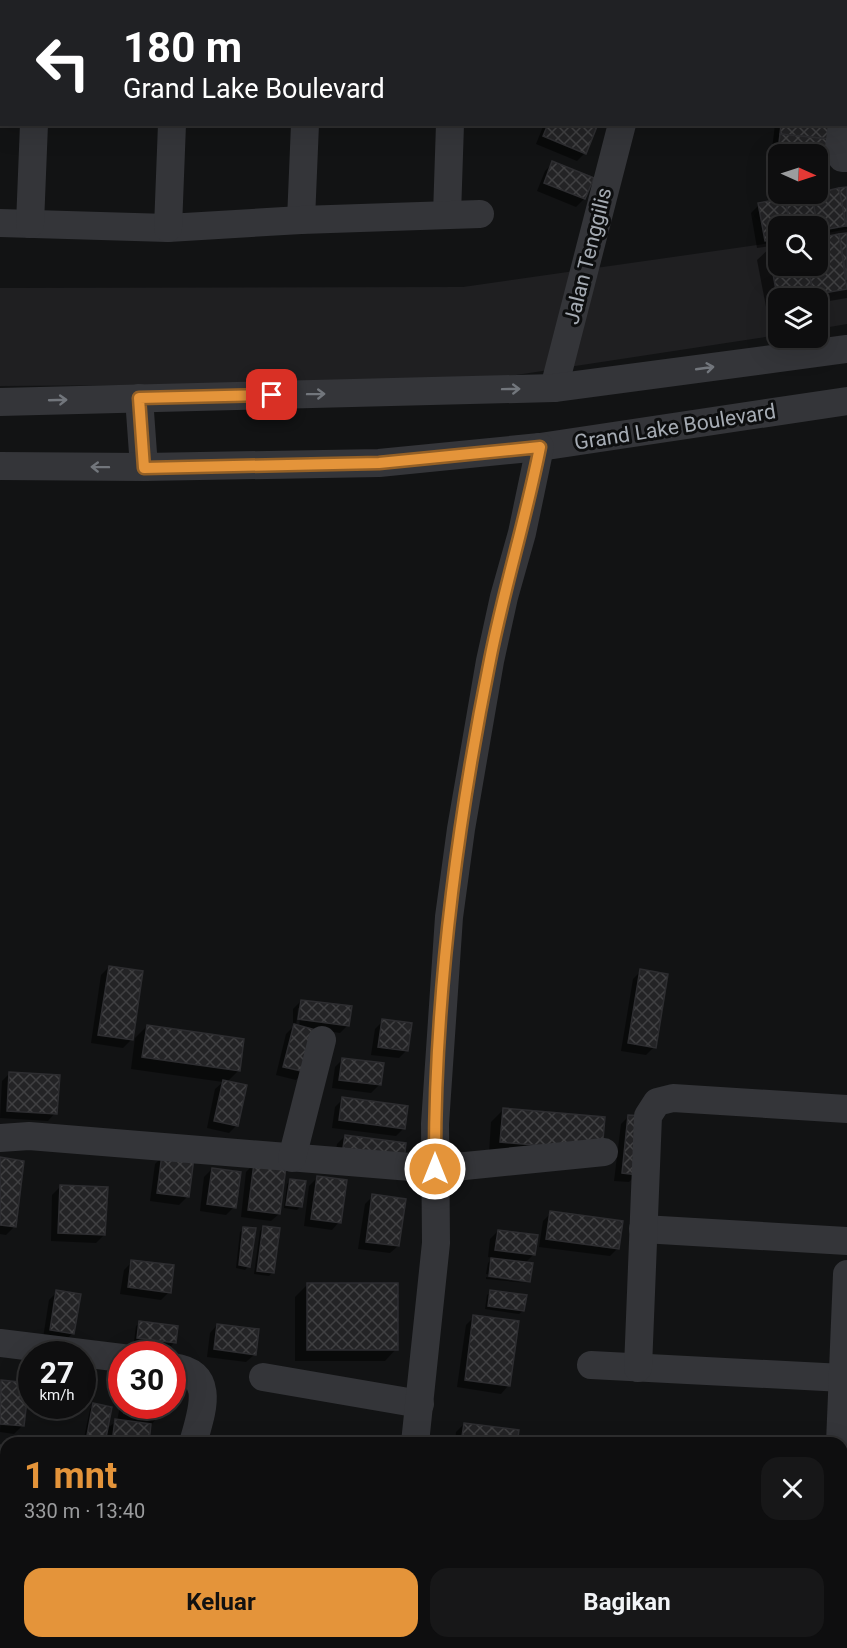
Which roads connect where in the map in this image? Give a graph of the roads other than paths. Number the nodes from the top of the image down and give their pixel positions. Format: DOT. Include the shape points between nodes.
graph roads {
  1 [pos="34,126"];
  2 [pos="172,126"];
  3 [pos="305,126"];
  4 [pos="450,126"];
  5 [pos="621,126"];
  6 [pos="842,126"];
  7 [pos="847,158"];
  8 [pos="480,214"];
  9 [pos="447,215"];
  10 [pos="301,220"];
  11 [pos="0,223"];
  12 [pos="30,224"];
  13 [pos="168,228"];
  14 [pos="847,349"];
  15 [pos="554,388"];
  16 [pos="139,398"];
  17 [pos="847,401"];
  18 [pos="0,402"];
  19 [pos="540,447"];
  20 [pos="0,466"];
  21 [pos="144,468"];
  22 [pos="322,1040"];
  23 [pos="847,1109"];
  24 [pos="0,1138"];
  25 [pos="604,1152"];
  26 [pos="292,1158"];
  27 [pos="435,1169"];
  28 [pos="644,1229"];
  29 [pos="847,1241"];
  30 [pos="847,1274"];
  31 [pos="0,1343"];
  32 [pos="108,1356"];
  33 [pos="845,1363"];
  34 [pos="591,1365"];
  35 [pos="186,1368"];
  36 [pos="638,1368"];
  37 [pos="263,1377"];
  38 [pos="420,1404"];
  39 [pos="195,1437"];
  40 [pos="416,1437"];
  41 [pos="840,1437"];
  1 -- 12 [label="street"];
  2 -- 13 [label="street"];
  3 -- 10 [label="street"];
  4 -- 9 [label="street"];
  5 -- 15 [label="street, Jalan Tenggilis"];
  6 -- 7 [label="street" via="839,148 842,158"];
  8 -- 9 [label="street"];
  9 -- 10 [label="street"];
  10 -- 13 [label="street"];
  11 -- 12 [label="street"];
  12 -- 13 [label="street"];
  15 -- 14 [label="street, one-way"];
  16 -- 15 [label="street, one-way"];
  18 -- 16 [label="street, one-way"];
  16 -- 21 [label="street"];
  17 -- 19 [label="street, Grand Lake Boulevard"];
  19 -- 21 [label="street, Grand Lake Boulevard" via="379,463"];
  19 -- 27 [label="street" via="490,661 461,829 449,917"];
  21 -- 20 [label="street, Grand Lake Boulevard, one-way"];
  22 -- 26 [label="street"];
  23 -- 28 [label="street" via="673,1098 657,1102 648,1116"];
  24 -- 26 [label="street" via="29,1136"];
  25 -- 27 [label="street"];
  26 -- 27 [label="street"];
  27 -- 38 [label="street" via="436,1243"];
  28 -- 29 [label="street"];
  28 -- 36 [label="street"];
  30 -- 33 [label="street"];
  31 -- 32 [label="street"];
  33 -- 36 [label="street"];
  33 -- 41 [label="street"];
  34 -- 36 [label="street"];
  35 -- 39 [label="street" via="196,1374 202,1388 202,1411"];
  37 -- 38 [label="street"];
  38 -- 40 [label="street"];
}
